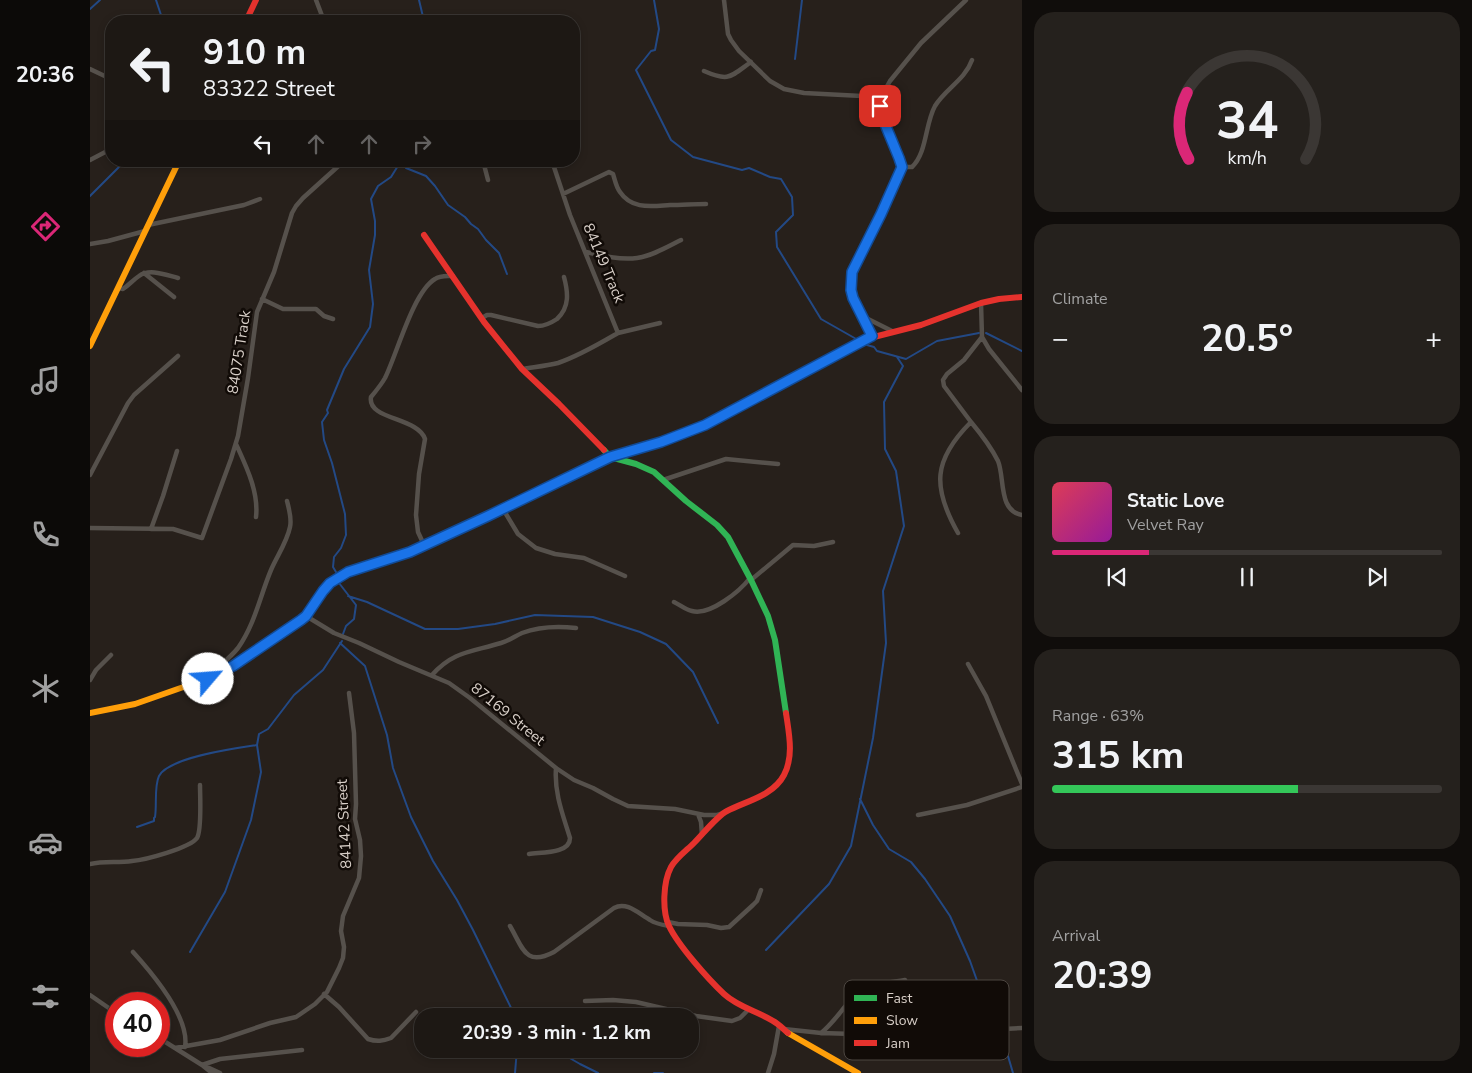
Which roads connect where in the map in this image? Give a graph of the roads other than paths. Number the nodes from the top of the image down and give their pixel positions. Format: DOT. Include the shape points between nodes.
graph roads {
  1 [pos="256,0"];
  2 [pos="316,0"];
  3 [pos="966,0"];
  4 [pos="725,1"];
  5 [pos="249,15"];
  6 [pos="322,15"];
  7 [pos="972,60"];
  8 [pos="751,62"];
  9 [pos="90,69"];
  10 [pos="704,71"];
  11 [pos="105,75"];
  12 [pos="880,96"];
  13 [pos="105,151"];
  14 [pos="90,160"];
  15 [pos="176,167"];
  16 [pos="338,167"];
  17 [pos="485,167"];
  18 [pos="554,167"];
  19 [pos="902,167"];
  20 [pos="488,180"];
  21 [pos="563,194"];
  22 [pos="260,199"];
  23 [pos="706,204"];
  24 [pos="147,228"];
  25 [pos="424,235"];
  26 [pos="681,240"];
  27 [pos="90,244"];
  28 [pos="586,252"];
  29 [pos="144,273"];
  30 [pos="453,276"];
  31 [pos="564,276"];
  32 [pos="178,278"];
  33 [pos="118,288"];
  34 [pos="174,297"];
  35 [pos="1022,297"];
  36 [pos="262,299"];
  37 [pos="981,303"];
  38 [pos="862,316"];
  39 [pos="482,318"];
  40 [pos="333,319"];
  41 [pos="660,323"];
  42 [pos="892,331"];
  43 [pos="618,333"];
  44 [pos="872,336"];
  45 [pos="982,337"];
  46 [pos="90,346"];
  47 [pos="178,356"];
  48 [pos="522,369"];
  49 [pos="1022,390"];
  50 [pos="971,422"];
  51 [pos="236,444"];
  52 [pos="177,451"];
  53 [pos="610,457"];
  54 [pos="778,464"];
  55 [pos="90,475"];
  56 [pos="662,480"];
  57 [pos="288,501"];
  58 [pos="503,509"];
  59 [pos="1022,515"];
  60 [pos="256,518"];
  61 [pos="90,528"];
  62 [pos="151,529"];
  63 [pos="958,533"];
  64 [pos="833,542"];
  65 [pos="424,546"];
  66 [pos="625,576"];
  67 [pos="751,579"];
  68 [pos="674,602"];
  69 [pos="306,616"];
  70 [pos="576,628"];
  71 [pos="111,655"];
  72 [pos="968,664"];
  73 [pos="432,675"];
  74 [pos="208,679"];
  75 [pos="90,680"];
  76 [pos="349,692"];
  77 [pos="90,713"];
  78 [pos="556,768"];
  79 [pos="200,785"];
  80 [pos="1022,786"];
  81 [pos="724,812"];
  82 [pos="698,814"];
  83 [pos="918,815"];
  84 [pos="702,835"];
  85 [pos="529,854"];
  86 [pos="90,864"];
  87 [pos="761,890"];
  88 [pos="668,924"];
  89 [pos="510,926"];
  90 [pos="133,952"];
  91 [pos="324,994"];
  92 [pos="90,995"];
  93 [pos="586,1001"];
  94 [pos="105,1005"];
  95 [pos="844,1008"];
  96 [pos="748,1010"];
  97 [pos="414,1014"];
  98 [pos="780,1027"];
  99 [pos="1022,1028"];
  100 [pos="1009,1029"];
  101 [pos="821,1033"];
  102 [pos="844,1034"];
  103 [pos="170,1045"];
  104 [pos="185,1047"];
  105 [pos="175,1048"];
  106 [pos="302,1050"];
  107 [pos="204,1066"];
  108 [pos="212,1073"];
  109 [pos="220,1073"];
  110 [pos="768,1073"];
  111 [pos="858,1073"];
  1 -- 5 [label="street"];
  2 -- 6 [label="street"];
  3 -- 12 [label="street" via="921,43"];
  4 -- 8 [label="street" via="730,40"];
  7 -- 19 [label="street" via="962,77 934,107 916,163 912,167"];
  8 -- 10 [label="street" via="725,78"];
  8 -- 12 [label="street" via="776,85 791,91"];
  9 -- 11 [label="street"];
  12 -- 19 [label="street" via="889,137"];
  13 -- 14 [label="street"];
  15 -- 24 [label="street"];
  16 -- 36 [label="street, 84075 Track" via="296,206"];
  17 -- 20 [label="street"];
  18 -- 21 [label="street, 84149 Track"];
  19 -- 38 [label="street" via="852,272 851,290"];
  21 -- 23 [label="street" via="609,172 622,195 640,206"];
  21 -- 28 [label="street, 84149 Track"];
  22 -- 24 [label="street"];
  24 -- 27 [label="street"];
  24 -- 33 [label="street"];
  25 -- 30 [label="street"];
  26 -- 28 [label="street" via="638,258 612,258"];
  28 -- 43 [label="street, 84149 Track"];
  29 -- 32 [label="street"];
  29 -- 33 [label="street" via="121,290"];
  29 -- 34 [label="street"];
  30 -- 39 [label="street"];
  30 -- 65 [label="street" via="433,279 420,296 386,376 370,401 379,412 418,428 424,434 416,515"];
  31 -- 39 [label="street" via="567,301 563,313 549,324 538,326 491,315"];
  33 -- 46 [label="street"];
  35 -- 37 [label="street"];
  36 -- 40 [label="street" via="283,309 316,309"];
  36 -- 51 [label="street, 84075 Track" via="256,318"];
  37 -- 42 [label="street" via="921,325"];
  37 -- 45 [label="street"];
  38 -- 42 [label="street"];
  38 -- 44 [label="street"];
  39 -- 48 [label="street"];
  41 -- 43 [label="street"];
  42 -- 44 [label="street"];
  43 -- 48 [label="street" via="557,363"];
  44 -- 53 [label="street" via="705,425"];
  45 -- 49 [label="street"];
  45 -- 50 [label="street" via="943,380"];
  47 -- 55 [label="street" via="128,402"];
  48 -- 53 [label="street"];
  50 -- 59 [label="street" via="997,460 1007,503 1011,510"];
  50 -- 63 [label="street" via="951,446 940,474 941,496"];
  51 -- 60 [label="street" via="254,490"];
  51 -- 62 [label="street, 84075 Track" via="202,538 179,530"];
  52 -- 62 [label="street"];
  53 -- 56 [label="street" via="645,467"];
  53 -- 58 [label="street"];
  54 -- 56 [label="street" via="726,459"];
  56 -- 67 [label="street" via="723,531"];
  57 -- 74 [label="street" via="290,530 272,567 259,607 237,650"];
  58 -- 65 [label="street"];
  58 -- 66 [label="street" via="518,534 536,548 584,558"];
  61 -- 62 [label="street"];
  64 -- 67 [label="street" via="814,546 793,545"];
  65 -- 69 [label="street" via="341,576 323,591"];
  67 -- 68 [label="street" via="735,594 702,611 690,611"];
  67 -- 81 [label="street" via="773,632 790,754 786,770 774,788"];
  69 -- 73 [label="street, 87169 Street" via="340,637"];
  69 -- 74 [label="street" via="233,666"];
  70 -- 73 [label="street" via="555,627 522,633 502,643 456,656"];
  71 -- 75 [label="street"];
  72 -- 80 [label="street" via="986,696"];
  73 -- 78 [label="street, 87169 Street" via="470,698"];
  74 -- 77 [label="street" via="136,704"];
  76 -- 91 [label="street, 84142 Street" via="360,868 343,916 343,958"];
  78 -- 82 [label="street, 87169 Street" via="623,804"];
  78 -- 85 [label="street" via="559,805 570,843 562,849"];
  79 -- 86 [label="street" via="198,834 193,842 138,860"];
  80 -- 83 [label="street" via="967,805"];
  81 -- 82 [label="street, 87169 Street"];
  81 -- 84 [label="street"];
  82 -- 84 [label="street"];
  84 -- 88 [label="street" via="667,874"];
  87 -- 88 [label="street" via="757,901 729,927"];
  88 -- 89 [label="street" via="651,921 619,906 554,952 537,958 525,952"];
  88 -- 96 [label="street" via="685,950 719,989"];
  90 -- 104 [label="street" via="172,1004 185,1032"];
  91 -- 97 [label="street" via="373,1041 391,1038"];
  91 -- 104 [label="street, 84142 Street" via="296,1017"];
  92 -- 94 [label="street"];
  93 -- 96 [label="street" via="636,1002 732,1021"];
  95 -- 101 [label="street"];
  96 -- 98 [label="street"];
  98 -- 101 [label="street"];
  98 -- 110 [label="street"];
  98 -- 111 [label="street"];
  99 -- 100 [label="street"];
  101 -- 102 [label="street"];
  103 -- 105 [label="street"];
  104 -- 105 [label="street, 84142 Street"];
  105 -- 107 [label="street"];
  106 -- 107 [label="street" via="220,1059"];
  107 -- 108 [label="street"];
  107 -- 109 [label="street"];
}
